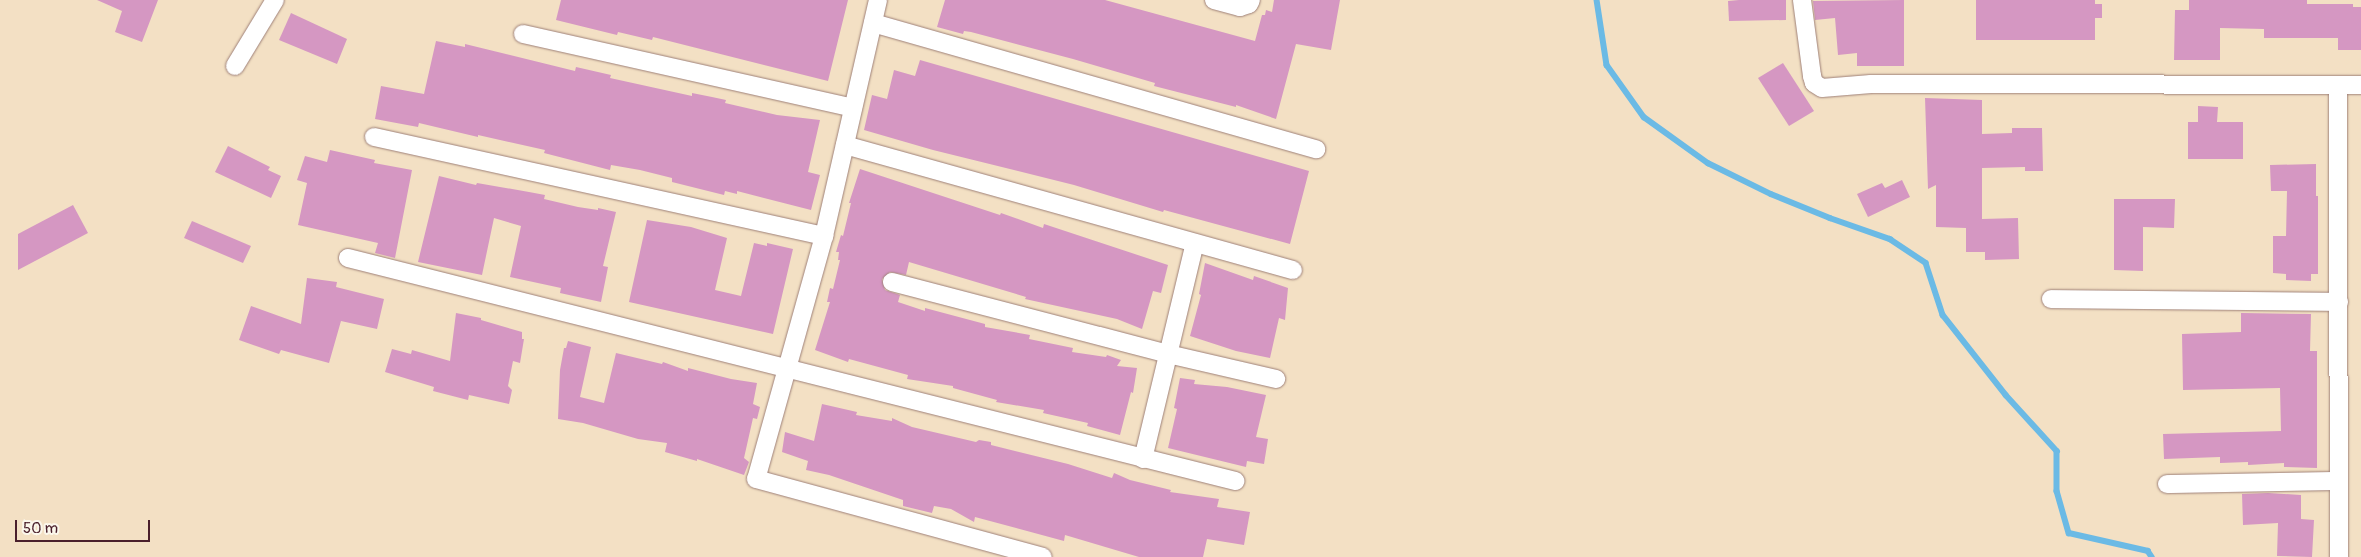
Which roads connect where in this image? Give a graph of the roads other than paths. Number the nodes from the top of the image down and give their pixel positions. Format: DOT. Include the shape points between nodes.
graph roads {
  1 [pos="275,0"];
  2 [pos="878,0"];
  3 [pos="1214,0"];
  4 [pos="1251,0"];
  5 [pos="1802,0"];
  6 [pos="872,23"];
  7 [pos="523,34"];
  8 [pos="235,66"];
  9 [pos="2338,85"];
  10 [pos="2361,85"];
  11 [pos="853,108"];
  12 [pos="374,137"];
  13 [pos="845,145"];
  14 [pos="1316,149"];
  15 [pos="824,236"];
  16 [pos="1195,243"];
  17 [pos="348,258"];
  18 [pos="1293,270"];
  19 [pos="892,282"];
  20 [pos="2051,299"];
  21 [pos="2339,302"];
  22 [pos="1168,354"];
  23 [pos="788,368"];
  24 [pos="1276,379"];
  25 [pos="1143,460"];
  26 [pos="1235,481"];
  27 [pos="2338,481"];
  28 [pos="2167,484"];
  29 [pos="1043,557"];
  30 [pos="2339,557"];
  1 -- 8 [label="street"];
  2 -- 6 [label="street"];
  3 -- 4 [label="street" via="1240,7"];
  5 -- 9 [label="street" via="1812,76 1818,88 1871,84"];
  6 -- 11 [label="street"];
  6 -- 14 [label="street"];
  7 -- 11 [label="street"];
  9 -- 10 [label="street"];
  9 -- 21 [label="street"];
  11 -- 13 [label="street"];
  12 -- 15 [label="street"];
  13 -- 15 [label="street"];
  13 -- 16 [label="street"];
  15 -- 23 [label="street"];
  16 -- 18 [label="street"];
  16 -- 22 [label="street"];
  17 -- 23 [label="street"];
  19 -- 22 [label="street"];
  20 -- 21 [label="street"];
  21 -- 27 [label="street"];
  22 -- 24 [label="street"];
  22 -- 25 [label="street"];
  23 -- 25 [label="street"];
  23 -- 29 [label="street" via="756,479"];
  25 -- 26 [label="street"];
  27 -- 28 [label="street"];
  27 -- 30 [label="street"];
}
